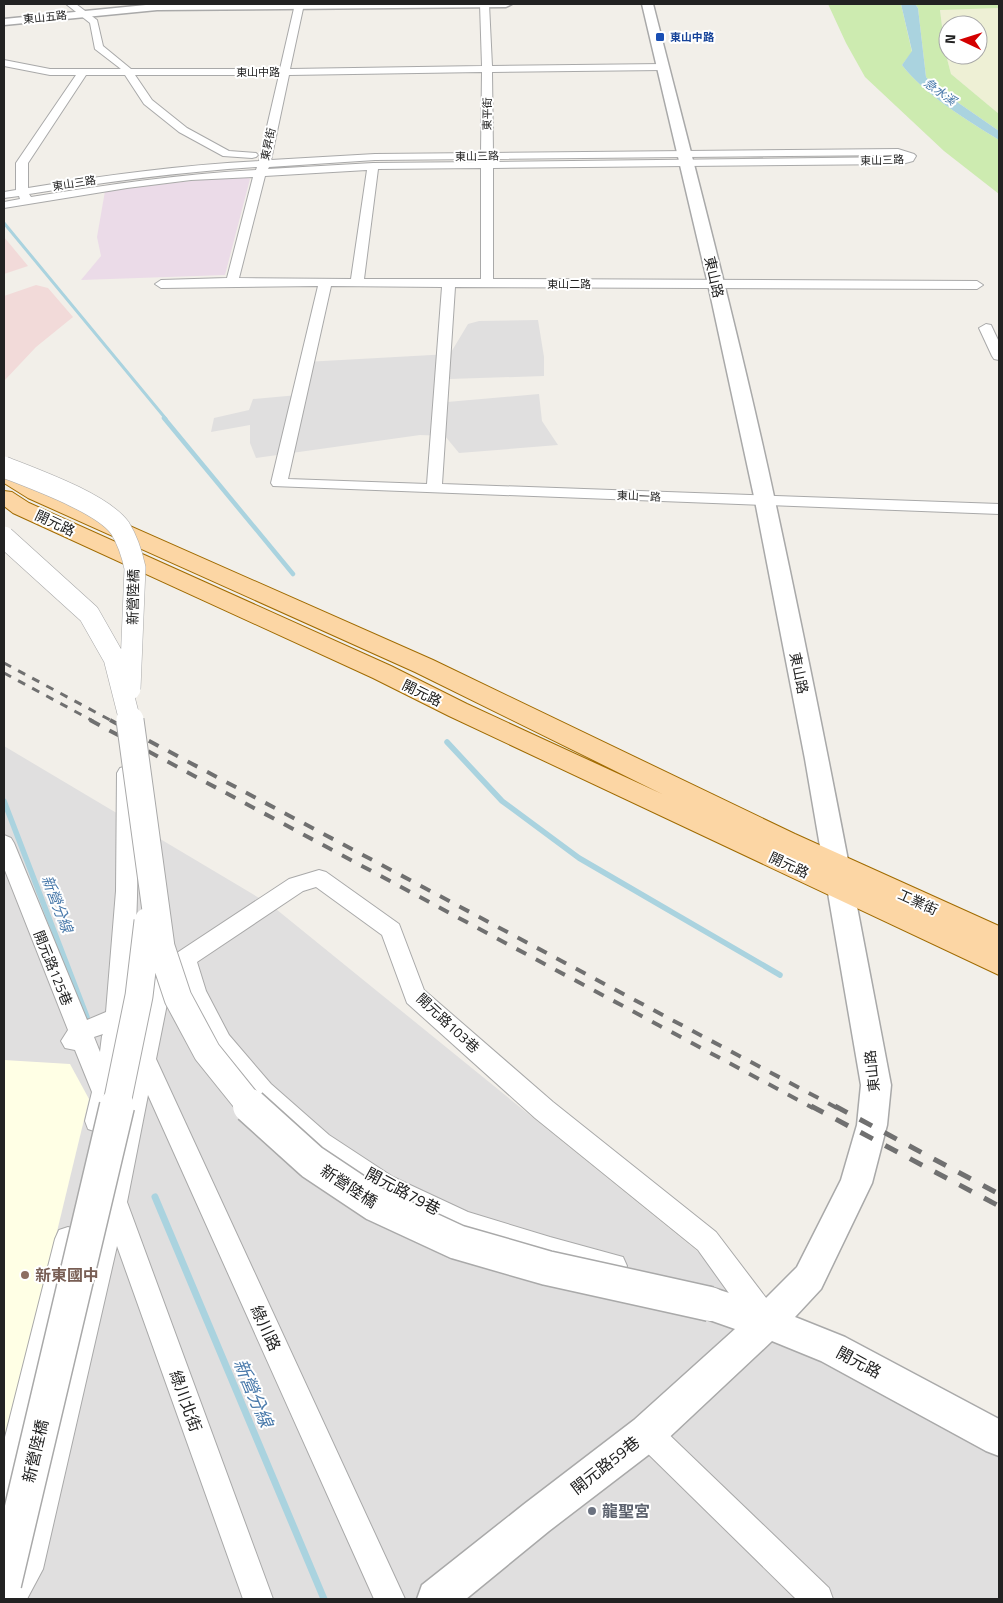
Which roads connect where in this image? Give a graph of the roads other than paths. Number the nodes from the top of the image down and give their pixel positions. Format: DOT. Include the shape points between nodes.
graph roads {
  1 [pos="151,4"];
  2 [pos="486,4"];
  3 [pos="506,4"];
  4 [pos="647,4"];
  5 [pos="299,5"];
  6 [pos="77,9"];
  7 [pos="4,18"];
  8 [pos="4,22"];
  9 [pos="4,63"];
  10 [pos="664,67"];
  11 [pos="487,69"];
  12 [pos="83,72"];
  13 [pos="127,72"];
  14 [pos="285,72"];
  15 [pos="686,158"];
  16 [pos="486,161"];
  17 [pos="263,164"];
  18 [pos="373,166"];
  19 [pos="4,195"];
  20 [pos="24,196"];
  21 [pos="4,205"];
  22 [pos="232,282"];
  23 [pos="325,283"];
  24 [pos="357,283"];
  25 [pos="449,283"];
  26 [pos="161,284"];
  27 [pos="487,284"];
  28 [pos="716,284"];
  29 [pos="977,285"];
  30 [pos="986,328"];
  31 [pos="999,356"];
  32 [pos="4,466"];
  33 [pos="4,474"];
  34 [pos="434,488"];
  35 [pos="4,497"];
  36 [pos="765,500"];
  37 [pos="999,509"];
  38 [pos="4,537"];
  39 [pos="130,712"];
  40 [pos="127,761"];
  41 [pos="4,843"];
  42 [pos="150,876"];
  43 [pos="839,877"];
  44 [pos="999,939"];
  45 [pos="186,958"];
  46 [pos="999,963"];
  47 [pos="162,974"];
  48 [pos="117,1018"];
  49 [pos="76,1037"];
  50 [pos="143,1057"];
  51 [pos="104,1092"];
  52 [pos="114,1202"];
  53 [pos="710,1304"];
  54 [pos="767,1322"];
  55 [pos="647,1433"];
  56 [pos="999,1438"];
  57 [pos="4,1499"];
  58 [pos="4,1584"];
  59 [pos="9,1599"];
  60 [pos="258,1599"];
  61 [pos="390,1599"];
  62 [pos="436,1599"];
  63 [pos="818,1599"];
  1 -- 6 [label="street, 東山五路"];
  2 -- 3 [label="street, 東山五路"];
  2 -- 5 [label="street, 東山五路"];
  2 -- 11 [label="street, 東平街"];
  4 -- 10 [label="street, 東山路"];
  5 -- 6 [label="street, 東山五路"];
  5 -- 14 [label="street, 東昇街"];
  6 -- 7 [label="street, 東山五路"];
  6 -- 8 [label="street, 東山五路"];
  6 -- 13 [label="street, 東山三路" via="94,22 98,47 116,59"];
  9 -- 12 [label="street, 東山中路" via="50,72"];
  10 -- 11 [label="street, 東山中路"];
  10 -- 15 [label="street, 東山路"];
  11 -- 14 [label="street, 東山中路"];
  11 -- 16 [label="street, 東平街"];
  12 -- 13 [label="street, 東山中路"];
  12 -- 20 [label="street" via="22,163"];
  13 -- 14 [label="street, 東山中路"];
  13 -- 17 [label="street, 東山三路" via="148,102 183,130 227,154"];
  14 -- 17 [label="street, 東昇街"];
  15 -- 15 [label="street, 東山三路" via="902,161 910,156 898,152"];
  15 -- 16 [label="street, 東山三路"];
  15 -- 28 [label="street, 東山路"];
  16 -- 17 [label="street, 東山三路" via="375,157"];
  16 -- 18 [label="street, 東山三路"];
  16 -- 27 [label="street, 東平街"];
  17 -- 18 [label="street, 東山三路"];
  17 -- 20 [label="street, 東山三路" via="191,177"];
  17 -- 22 [label="street, 東昇街"];
  18 -- 24 [label="street"];
  19 -- 20 [label="street, 東山三路"];
  20 -- 21 [label="street, 東山三路"];
  22 -- 23 [label="street, 東山二路"];
  22 -- 26 [label="street, 東山二路"];
  23 -- 24 [label="street, 東山二路"];
  23 -- 34 [label="street, 東山一路" via="279,483"];
  24 -- 25 [label="street, 東山二路"];
  25 -- 27 [label="street, 東山二路"];
  25 -- 34 [label="street"];
  27 -- 28 [label="street, 東山二路"];
  28 -- 29 [label="street, 東山二路"];
  28 -- 36 [label="street, 東山路"];
  30 -- 31 [label="street"];
  32 -- 39 [label="street, 新營陸橋, bridge" via="97,509 119,527 131,549 136,568"];
  33 -- 43 [label="main road, 開元路" via="36,493 450,678 785,842"];
  34 -- 36 [label="street, 東山一路"];
  35 -- 43 [label="main road, 開元路" via="38,516 382,672 458,710"];
  36 -- 37 [label="street, 東山一路"];
  36 -- 43 [label="street, 東山路"];
  38 -- 39 [label="street, 新營陸橋, bridge" via="89,614 114,658"];
  39 -- 42 [label="street, 新營陸橋, bridge"];
  40 -- 48 [label="street" via="128,890"];
  41 -- 49 [label="street, 開元路125巷"];
  42 -- 53 [label="street, 新營陸橋, bridge" via="161,947 178,998 207,1052 250,1106 312,1162 375,1204 457,1242 547,1268"];
  42 -- 58 [label="street, 新營陸橋, bridge" via="146,947 127,1063"];
  43 -- 44 [label="main road, 工業街"];
  43 -- 46 [label="main road, 工業街"];
  43 -- 54 [label="street, 東山路" via="876,1085 872,1125 856,1183 809,1278"];
  45 -- 47 [label="street, 開元路103巷"];
  45 -- 53 [label="street, 開元路79巷" via="195,992 221,1042 263,1091 320,1143 384,1185 464,1223 550,1250 671,1280"];
  45 -- 54 [label="street, 開元路103巷" via="296,885 319,878 391,930 415,996 544,1110 706,1241"];
  47 -- 48 [label="street, 開元路103巷"];
  47 -- 50 [label="street"];
  48 -- 49 [label="street, 開元路103巷"];
  48 -- 51 [label="street"];
  49 -- 51 [label="street, 開元路125巷"];
  50 -- 52 [label="street"];
  50 -- 61 [label="street, 綠川路"];
  51 -- 57 [label="street"];
  52 -- 59 [label="street" via="28,1569"];
  52 -- 60 [label="street, 綠川北街"];
  53 -- 54 [label="street, 開元路"];
  54 -- 55 [label="street, 開元路59巷"];
  54 -- 56 [label="street, 開元路" via="833,1348"];
  55 -- 62 [label="street, 開元路59巷"];
  55 -- 63 [label="street"];
}
